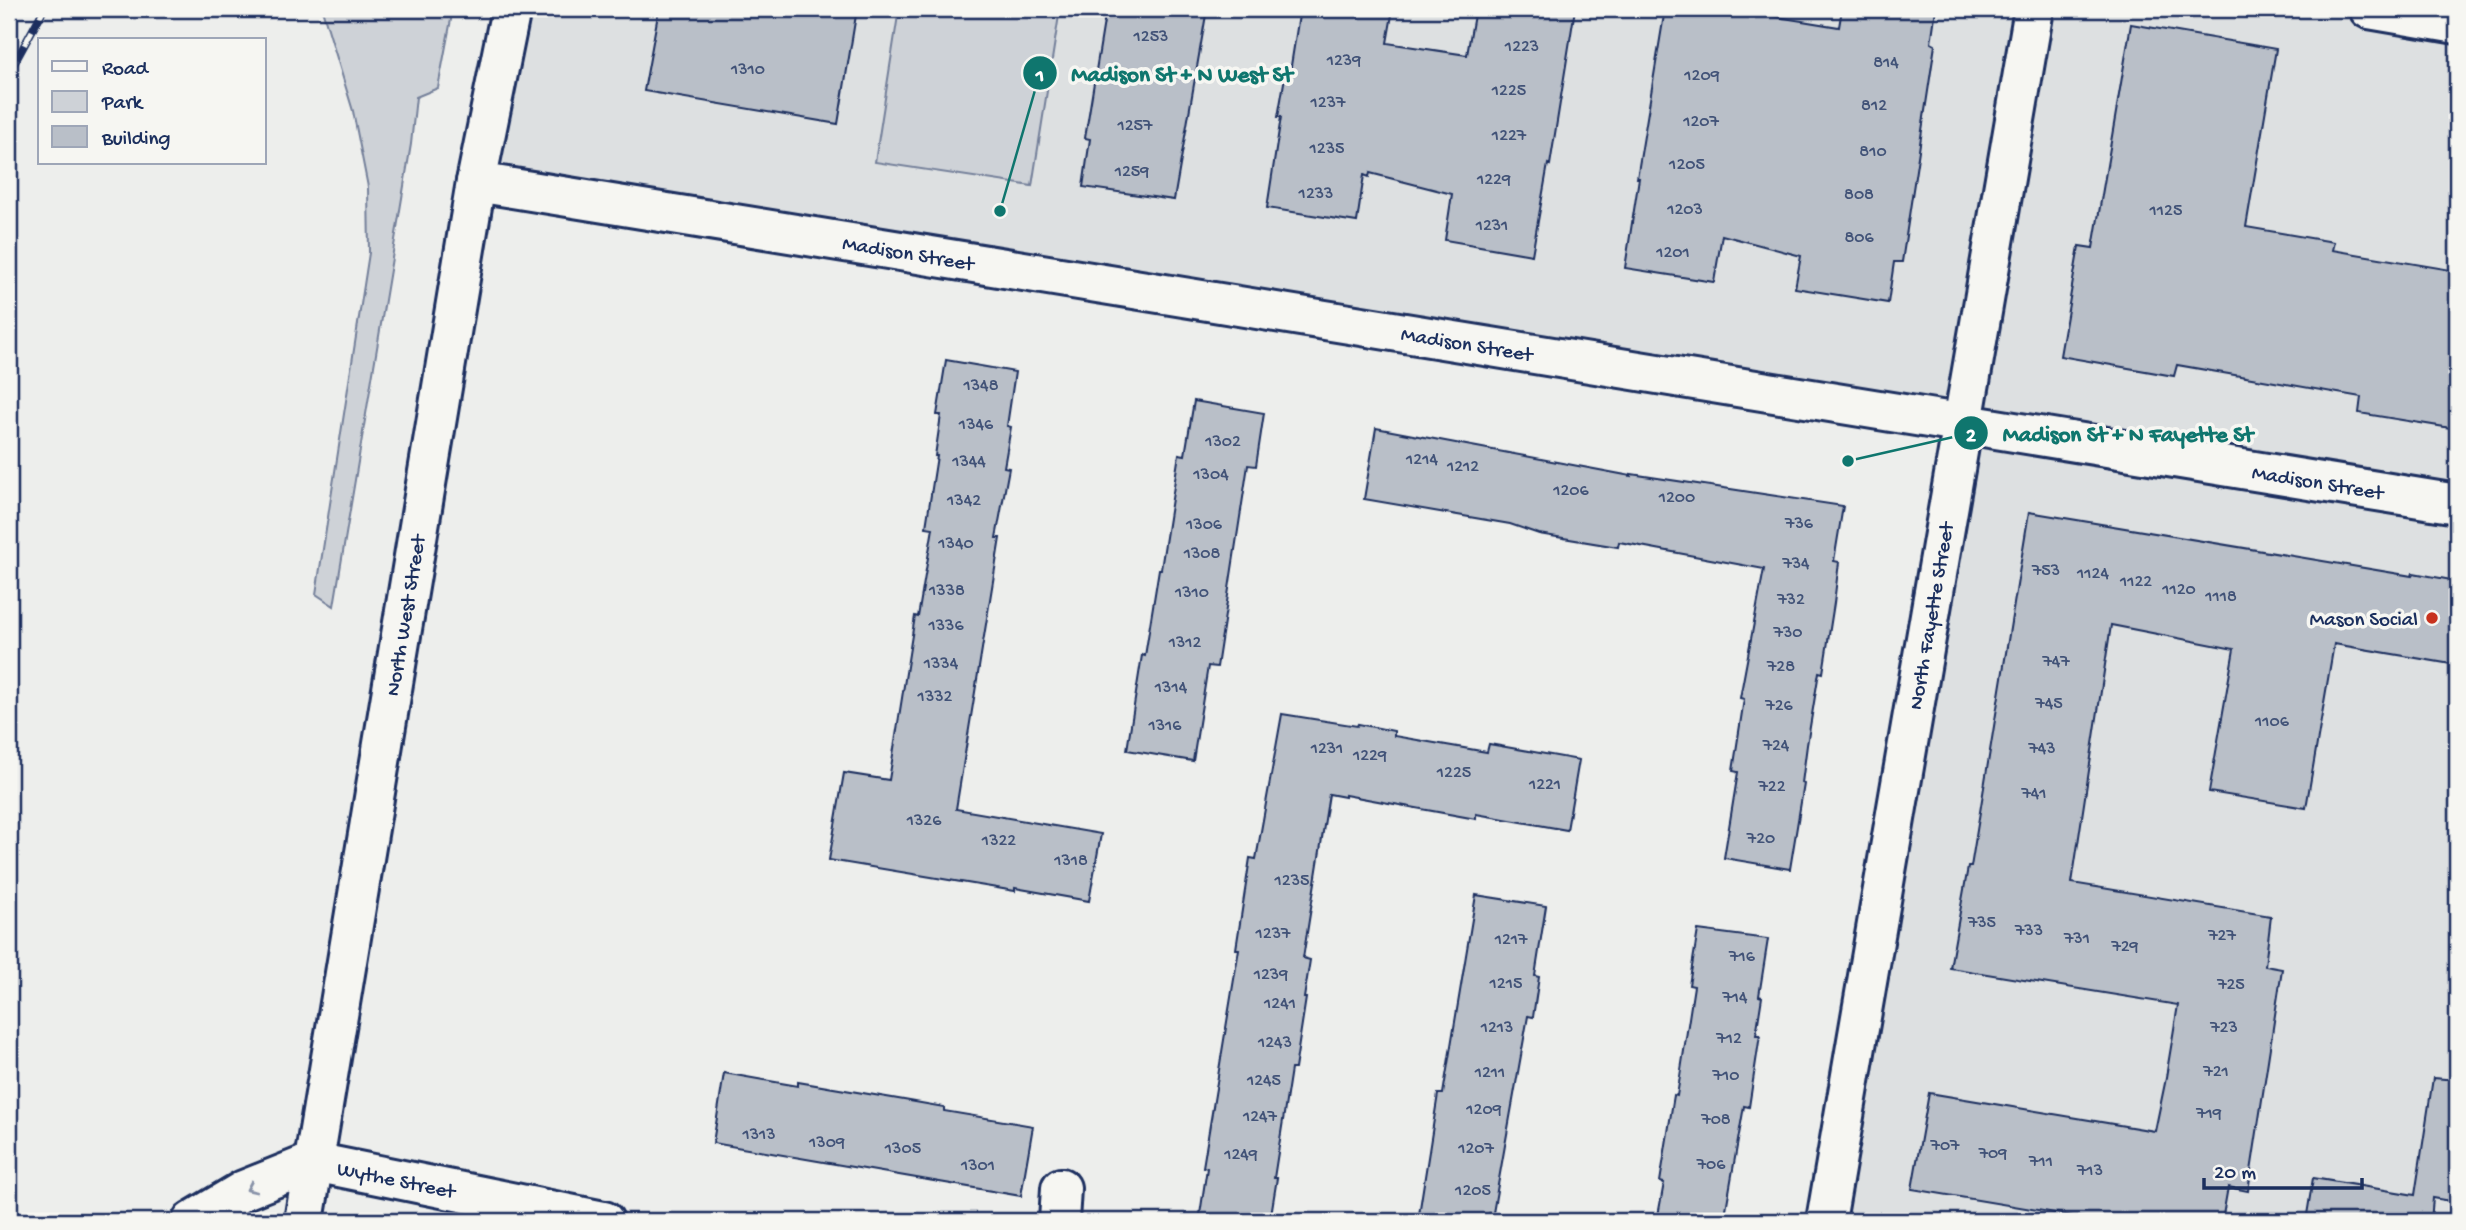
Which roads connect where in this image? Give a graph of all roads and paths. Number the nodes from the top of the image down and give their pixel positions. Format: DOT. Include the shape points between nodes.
graph roads {
  1 [pos="511,9"];
  2 [pos="2034,9"];
  3 [pos="2370,9"];
  4 [pos="2457,24"];
  5 [pos="476,182"];
  6 [pos="1964,424"];
  7 [pos="2457,504"];
  8 [pos="314,1162"];
  9 [pos="192,1221"];
  10 [pos="304,1221"];
  11 [pos="604,1221"];
  12 [pos="1826,1221"];
  1 -- 5 [label="street, North West Street"];
  2 -- 6 [label="street, North Fayette Street"];
  3 -- 4 [label="street"];
  5 -- 6 [label="street, Madison Street"];
  5 -- 8 [label="street, North West Street"];
  6 -- 7 [label="street, Madison Street"];
  6 -- 12 [label="street, North Fayette Street"];
  8 -- 9 [label="street, one-way" via="244,1191"];
  8 -- 10 [label="street, North West Street"];
  8 -- 11 [label="street, Wythe Street"];
}
